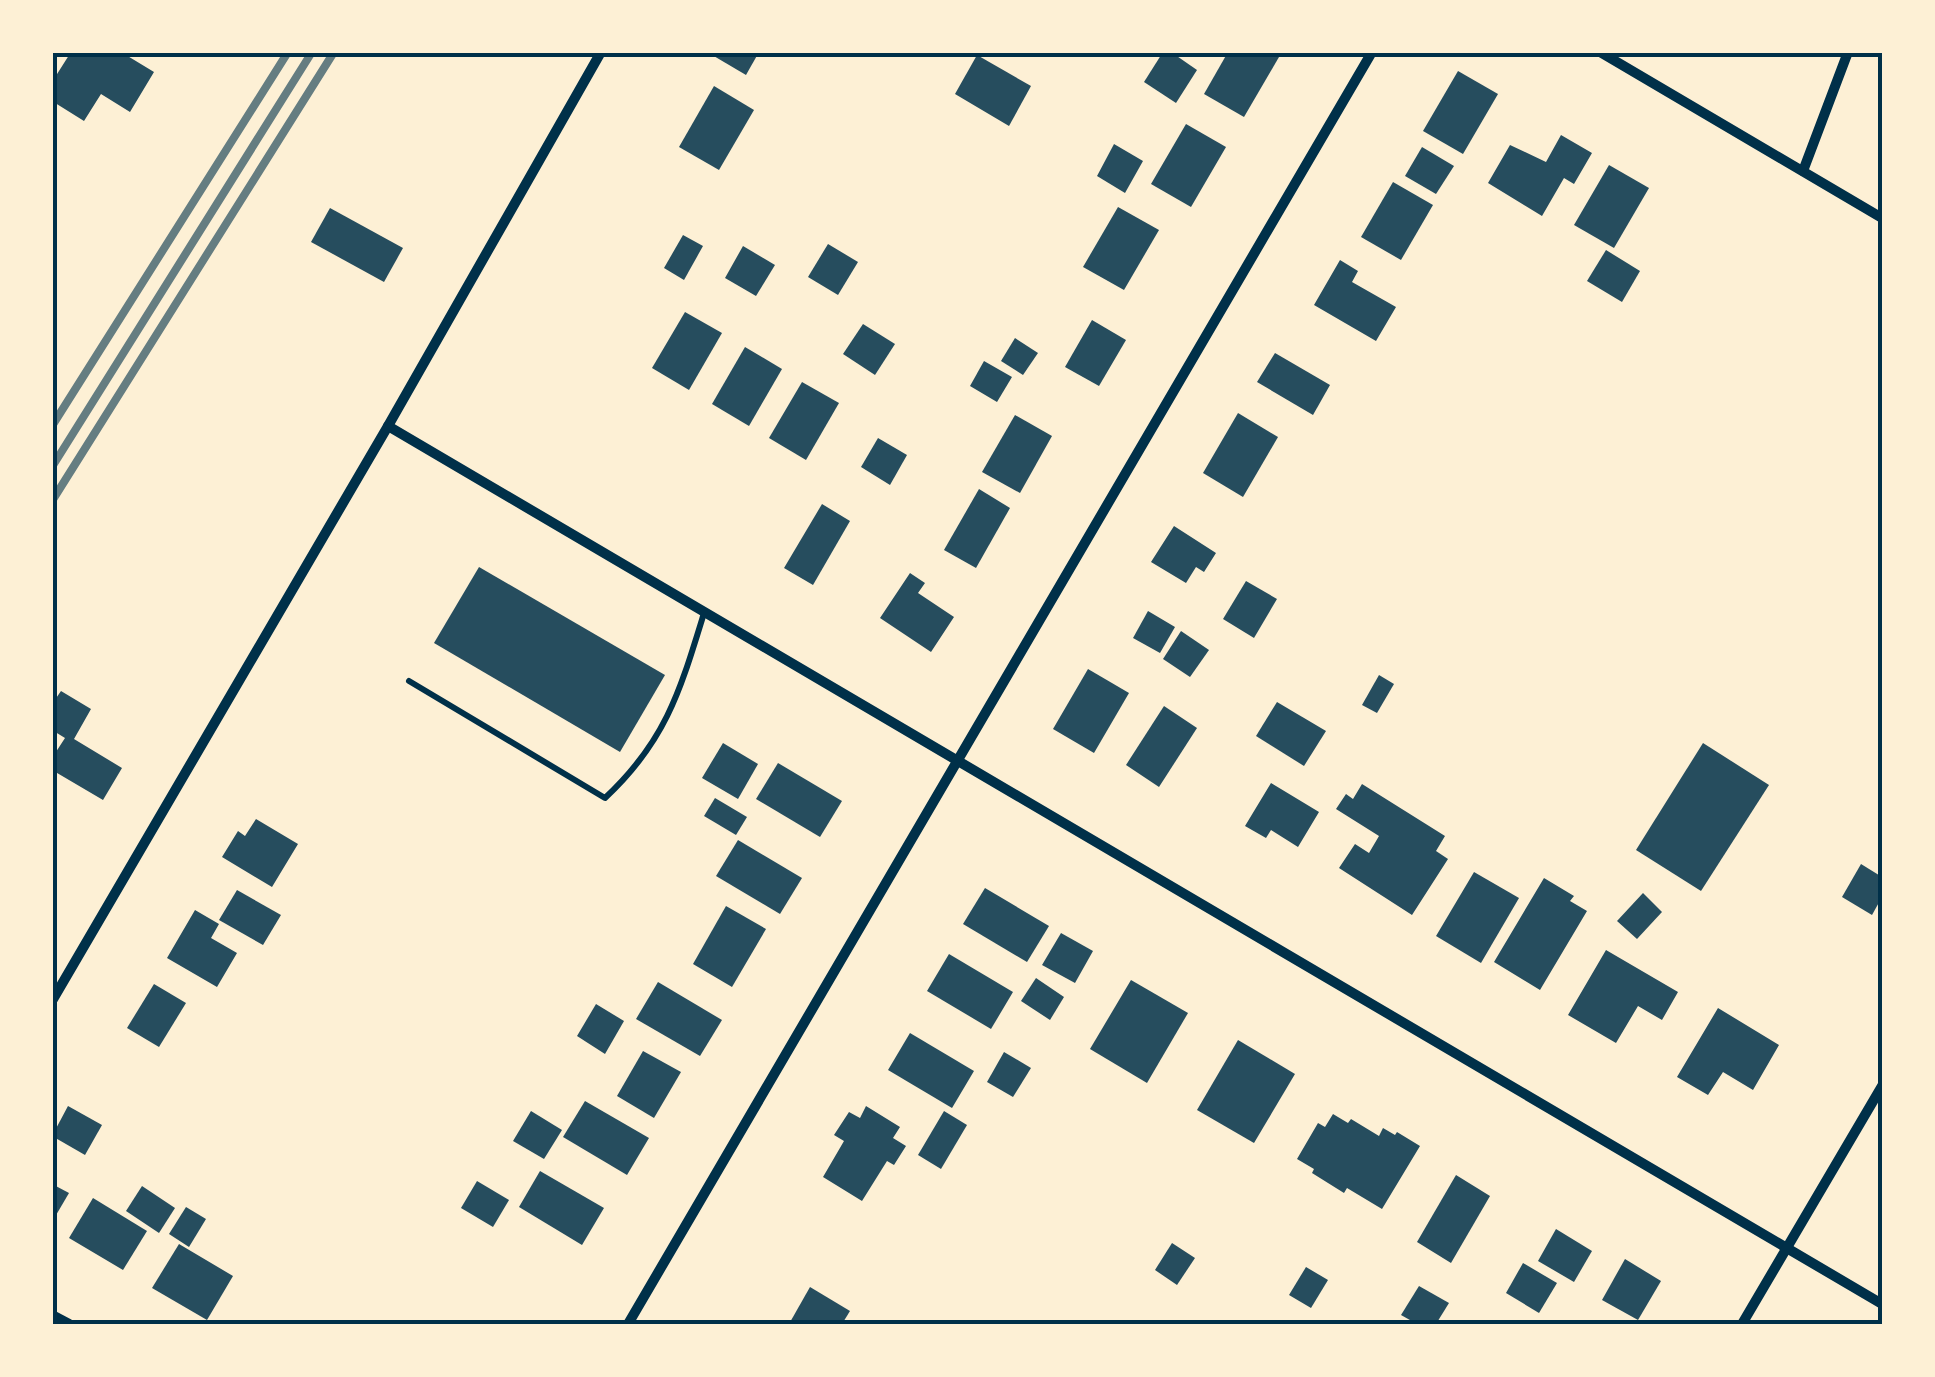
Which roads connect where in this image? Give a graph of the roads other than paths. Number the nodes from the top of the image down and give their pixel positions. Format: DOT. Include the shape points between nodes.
graph roads {
  1 [pos="601,52"];
  2 [pos="1372,52"];
  3 [pos="1600,52"];
  4 [pos="1848,52"];
  5 [pos="1803,171"];
  6 [pos="1882,218"];
  7 [pos="388,426"];
  8 [pos="704,612"];
  9 [pos="409,681"];
  10 [pos="958,761"];
  11 [pos="52,1001"];
  12 [pos="1882,1086"];
  13 [pos="1787,1248"];
  14 [pos="1882,1304"];
  15 [pos="52,1315"];
  16 [pos="69,1324"];
  17 [pos="628,1324"];
  18 [pos="1742,1324"];
  1 -- 7 [label="street"];
  2 -- 10 [label="street"];
  3 -- 5 [label="street"];
  4 -- 5 [label="street"];
  5 -- 6 [label="street"];
  7 -- 8 [label="street"];
  7 -- 11 [label="street"];
  8 -- 9 [label="lane" via="663,728 636,770 605,798"];
  8 -- 10 [label="street"];
  10 -- 13 [label="street"];
  10 -- 17 [label="street"];
  12 -- 13 [label="street"];
  13 -- 14 [label="street"];
  13 -- 18 [label="street"];
  15 -- 16 [label="street"];
}
